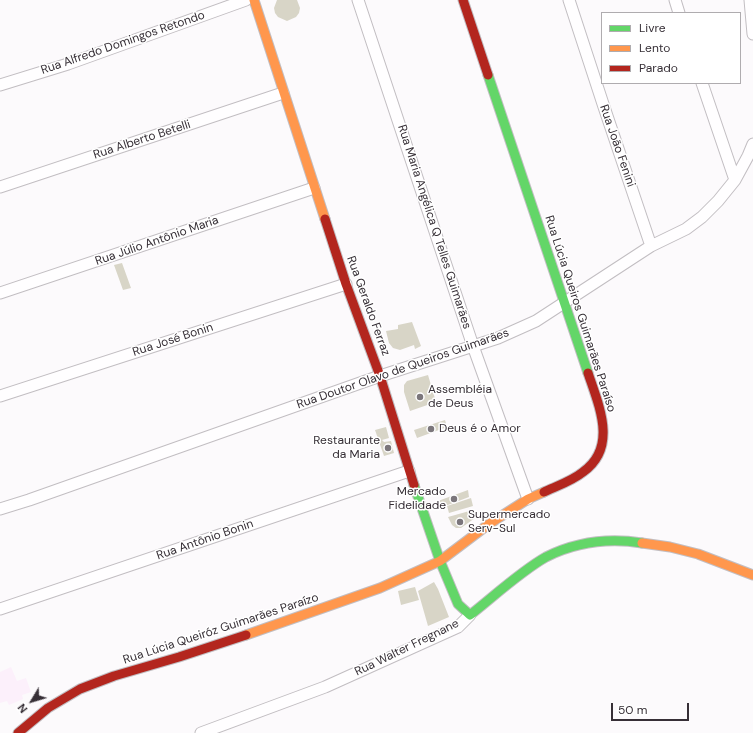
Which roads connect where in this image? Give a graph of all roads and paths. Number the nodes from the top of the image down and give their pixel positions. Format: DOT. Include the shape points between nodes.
graph roads {
  1 [pos="246,0"];
  2 [pos="254,0"];
  3 [pos="358,0"];
  4 [pos="462,0"];
  5 [pos="569,0"];
  6 [pos="675,0"];
  7 [pos="751,3"];
  8 [pos="679,12"];
  9 [pos="753,34"];
  10 [pos="702,84"];
  11 [pos="0,85"];
  12 [pos="283,92"];
  13 [pos="753,144"];
  14 [pos="735,180"];
  15 [pos="0,187"];
  16 [pos="314,188"];
  17 [pos="651,246"];
  18 [pos="346,284"];
  19 [pos="0,293"];
  20 [pos="565,303"];
  21 [pos="473,346"];
  22 [pos="380,376"];
  23 [pos="0,396"];
  24 [pos="409,471"];
  25 [pos="528,499"];
  26 [pos="0,509"];
  27 [pos="440,561"];
  28 [pos="753,575"];
  29 [pos="0,609"];
  30 [pos="470,615"];
  31 [pos="18,733"];
  32 [pos="201,733"];
  1 -- 11 [label="street, Rua Alfredo Domingos Retondo" via="68,64"];
  2 -- 12 [label="street, Rua Geraldo Ferraz"];
  3 -- 21 [label="street, Rua Maria Angélica Q Telles Guimarães"];
  4 -- 20 [label="street, Rua Lúcia Queiros Guimarães Paraíso"];
  5 -- 17 [label="street, Rua João Fenini"];
  6 -- 8 [label="street"];
  7 -- 9 [label="street"];
  10 -- 14 [label="street"];
  12 -- 15 [label="street, Rua Alberto Betelli"];
  12 -- 16 [label="street, Rua Geraldo Ferraz"];
  13 -- 14 [label="street, Rua Doutor Olavo de Queiros Guimarães"];
  14 -- 17 [label="street, Rua Doutor Olavo de Queiros Guimarães" via="702,217 686,229"];
  16 -- 18 [label="street, Rua Geraldo Ferraz"];
  16 -- 19 [label="street, Rua Júlio Antônio Maria"];
  17 -- 20 [label="street, Rua Doutor Olavo de Queiros Guimarães"];
  18 -- 22 [label="street, Rua Geraldo Ferraz"];
  18 -- 23 [label="street, Rua José Bonin"];
  20 -- 21 [label="street, Rua Doutor Olavo de Queiros Guimarães" via="536,321"];
  20 -- 25 [label="street, Rua Lúcia Queiros Guimarães Paraíso" via="596,397 603,425 603,443 599,456 584,472"];
  21 -- 22 [label="street, Rua Doutor Olavo de Queiros Guimarães"];
  21 -- 25 [label="street, Rua Maria Angélica Q Telles Guimarães"];
  22 -- 24 [label="street, Rua Geraldo Ferraz"];
  22 -- 26 [label="street, Rua Doutor Olavo de Queiros Guimarães"];
  24 -- 27 [label="street, Rua Geraldo Ferraz"];
  24 -- 29 [label="street, Rua Antônio Bonin"];
  25 -- 27 [label="street, Rua Lúcia Queiros Guimarães Paraíso" via="489,524"];
  27 -- 30 [label="street, Rua Geraldo Ferraz" via="458,604"];
  27 -- 31 [label="street, Rua Lúcia Queiróz Guimarães Paraízo" via="353,598 80,689 48,708"];
  28 -- 30 [label="street, Rua Walter Fregnane" via="698,554 670,547 614,540 593,542 568,548 547,557"];
  30 -- 32 [label="street, Rua Walter Fregnane" via="458,626 325,687"];
}
